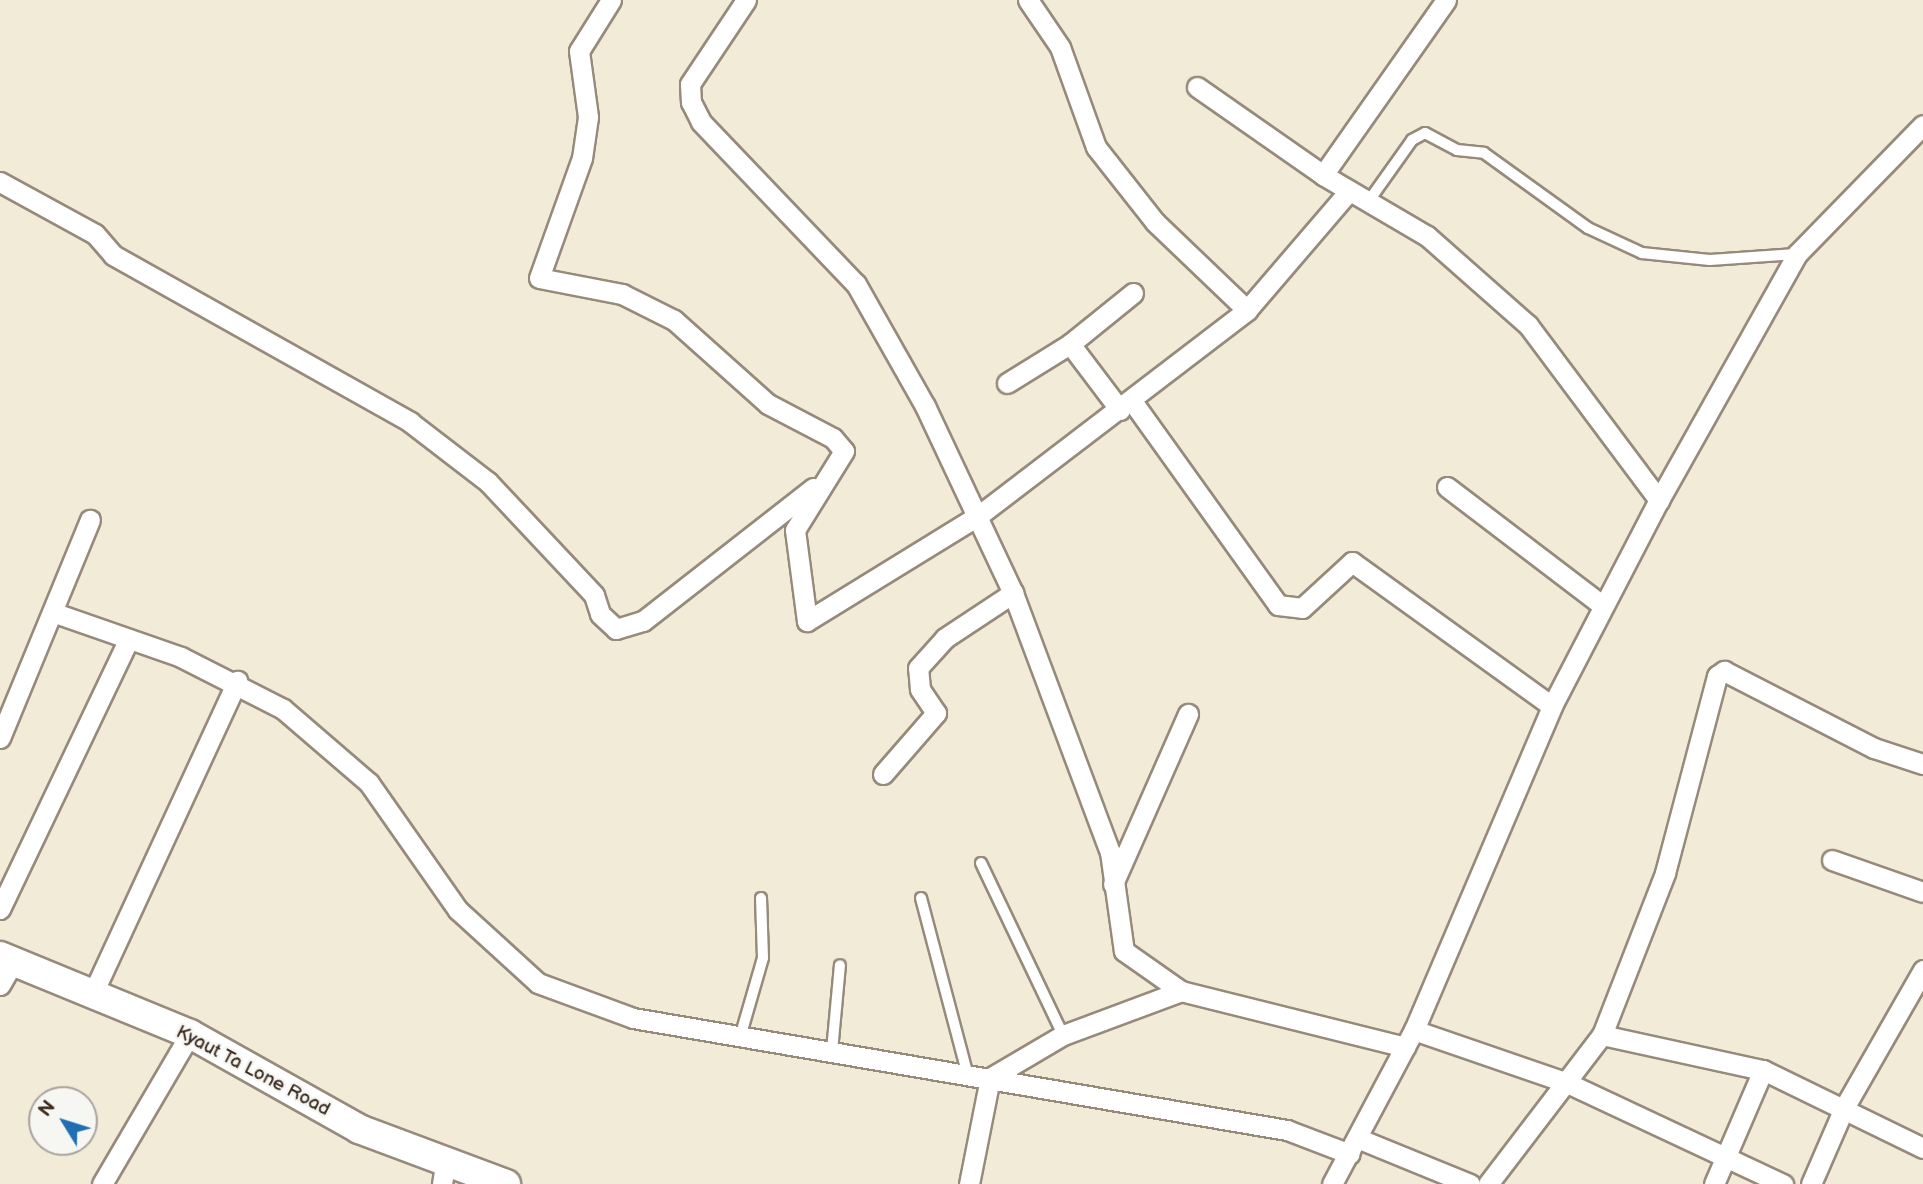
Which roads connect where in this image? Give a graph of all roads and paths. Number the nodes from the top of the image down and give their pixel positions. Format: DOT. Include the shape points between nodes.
graph roads {
  1 [pos="611,0"];
  2 [pos="746,0"];
  3 [pos="1028,0"];
  4 [pos="1446,0"];
  5 [pos="1197,87"];
  6 [pos="1923,125"];
  7 [pos="1323,175"];
  8 [pos="0,182"];
  9 [pos="1349,191"];
  10 [pos="1368,202"];
  11 [pos="1797,254"];
  12 [pos="1133,293"];
  13 [pos="1247,310"];
  14 [pos="1070,344"];
  15 [pos="1007,383"];
  16 [pos="1126,405"];
  17 [pos="831,475"];
  18 [pos="1447,487"];
  19 [pos="1659,500"];
  20 [pos="978,516"];
  21 [pos="90,520"];
  22 [pos="1013,593"];
  23 [pos="1603,606"];
  24 [pos="55,613"];
  25 [pos="129,639"];
  26 [pos="237,681"];
  27 [pos="1552,706"];
  28 [pos="1188,714"];
  29 [pos="0,738"];
  30 [pos="1923,764"];
  31 [pos="883,774"];
  32 [pos="1832,860"];
  33 [pos="981,863"];
  34 [pos="1113,885"];
  35 [pos="1923,892"];
  36 [pos="761,898"];
  37 [pos="921,898"];
  38 [pos="0,909"];
  39 [pos="7,958"];
  40 [pos="840,965"];
  41 [pos="1920,983"];
  42 [pos="0,985"];
  43 [pos="1181,991"];
  44 [pos="93,993"];
  45 [pos="190,1034"];
  46 [pos="741,1034"];
  47 [pos="1602,1034"];
  48 [pos="1063,1035"];
  49 [pos="1409,1039"];
  50 [pos="832,1051"];
  51 [pos="1763,1070"];
  52 [pos="967,1072"];
  53 [pos="990,1078"];
  54 [pos="1565,1082"];
  55 [pos="1844,1108"];
  56 [pos="1354,1146"];
  57 [pos="1923,1148"];
  58 [pos="1724,1160"];
  59 [pos="444,1172"];
  60 [pos="104,1183"];
  61 [pos="506,1184"];
  62 [pos="969,1184"];
  63 [pos="1332,1184"];
  64 [pos="1471,1184"];
  65 [pos="1488,1184"];
  66 [pos="1714,1184"];
  67 [pos="1783,1184"];
  68 [pos="1811,1184"];
  1 -- 17 [label="street" via="579,51 588,117 582,158 539,278 622,294 674,320 768,404 833,438 844,452"];
  2 -- 20 [label="street" via="690,84 691,102 701,122 856,284"];
  3 -- 13 [label="street" via="1060,47 1096,147 1155,222"];
  4 -- 7 [label="street"];
  5 -- 7 [label="street"];
  6 -- 11 [label="street"];
  7 -- 9 [label="street"];
  8 -- 17 [label="street" via="95,234 113,255 410,422 488,482 594,595 600,614 616,629 643,621"];
  9 -- 10 [label="street"];
  9 -- 13 [label="street"];
  10 -- 11 [label="lane" via="1412,140 1425,133 1457,150 1483,153 1588,228 1642,253 1710,260"];
  10 -- 19 [label="street" via="1427,236 1528,325"];
  11 -- 19 [label="street"];
  12 -- 14 [label="street"];
  13 -- 16 [label="street"];
  14 -- 15 [label="street"];
  14 -- 16 [label="street"];
  16 -- 20 [label="street"];
  16 -- 27 [label="street" via="1278,605 1302,608 1352,562"];
  17 -- 20 [label="street" via="795,530 807,621"];
  18 -- 23 [label="street"];
  19 -- 23 [label="street"];
  20 -- 22 [label="street"];
  21 -- 24 [label="street"];
  22 -- 31 [label="street" via="945,638 918,668 920,689 936,713"];
  22 -- 34 [label="street" via="1110,852"];
  23 -- 27 [label="street"];
  24 -- 25 [label="street"];
  24 -- 29 [label="street"];
  25 -- 26 [label="street"];
  25 -- 38 [label="street"];
  26 -- 44 [label="street"];
  26 -- 46 [label="street" via="283,709 369,783 458,909 538,983 633,1018"];
  27 -- 49 [label="street"];
  28 -- 34 [label="street"];
  30 -- 47 [label="street" via="1874,748 1724,671 1717,676 1665,873"];
  32 -- 35 [label="street"];
  33 -- 48 [label="lane"];
  34 -- 43 [label="street" via="1124,951"];
  36 -- 46 [label="lane" via="763,958"];
  37 -- 52 [label="lane"];
  39 -- 42 [label="street"];
  39 -- 44 [label="main road, Kyaut Ta Lone Road"];
  40 -- 50 [label="lane"];
  41 -- 55 [label="street"];
  43 -- 48 [label="street"];
  43 -- 49 [label="street"];
  44 -- 45 [label="main road, Kyaut Ta Lone Road"];
  45 -- 59 [label="main road, Kyaut Ta Lone Road"];
  45 -- 60 [label="street"];
  46 -- 50 [label="street"];
  47 -- 51 [label="street"];
  47 -- 54 [label="street"];
  48 -- 53 [label="street"];
  49 -- 54 [label="street"];
  49 -- 56 [label="street"];
  50 -- 52 [label="street"];
  51 -- 55 [label="street"];
  51 -- 58 [label="street"];
  52 -- 53 [label="street"];
  53 -- 56 [label="street"];
  53 -- 62 [label="street"];
  54 -- 58 [label="street"];
  54 -- 65 [label="street"];
  55 -- 57 [label="street"];
  55 -- 68 [label="street"];
  56 -- 63 [label="street"];
  56 -- 64 [label="street"];
  58 -- 66 [label="street"];
  58 -- 67 [label="street"];
  59 -- 61 [label="main road, Kyaut Ta Lone Road"];
}
